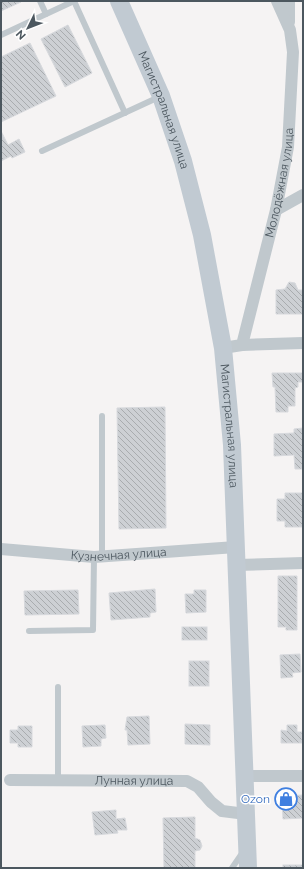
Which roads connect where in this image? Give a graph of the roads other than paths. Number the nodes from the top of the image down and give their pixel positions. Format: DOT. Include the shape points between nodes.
graph roads {
  1 [pos="40,1"];
  2 [pos="74,1"];
  3 [pos="119,1"];
  4 [pos="277,1"];
  5 [pos="289,1"];
  6 [pos="46,14"];
  7 [pos="290,30"];
  8 [pos="1,35"];
  9 [pos="161,96"];
  10 [pos="124,113"];
  11 [pos="42,151"];
  12 [pos="303,195"];
  13 [pos="276,210"];
  14 [pos="303,343"];
  15 [pos="242,345"];
  16 [pos="223,348"];
  17 [pos="102,416"];
  18 [pos="236,547"];
  19 [pos="1,549"];
  20 [pos="98,557"];
  21 [pos="303,563"];
  22 [pos="237,565"];
  23 [pos="29,631"];
  24 [pos="58,687"];
  25 [pos="245,776"];
  26 [pos="303,776"];
  27 [pos="10,780"];
  28 [pos="58,780"];
  29 [pos="246,814"];
  30 [pos="247,845"];
  31 [pos="232,868"];
  32 [pos="248,868"];
  1 -- 6 [label="lane"];
  2 -- 6 [label="lane"];
  2 -- 10 [label="lane"];
  3 -- 9 [label="main road, Магистральная улица"];
  4 -- 7 [label="street, Молодёжная улица"];
  5 -- 7 [label="street"];
  6 -- 8 [label="lane"];
  7 -- 13 [label="street, Молодёжная улица" via="293,60 288,147"];
  9 -- 10 [label="lane"];
  9 -- 16 [label="main road, Магистральная улица" via="183,161 200,227"];
  10 -- 11 [label="lane"];
  12 -- 13 [label="street"];
  13 -- 15 [label="street, Молодёжная улица"];
  14 -- 15 [label="street"];
  15 -- 16 [label="street"];
  16 -- 18 [label="main road, Магистральная улица" via="232,445"];
  17 -- 20 [label="lane"];
  18 -- 20 [label="street, Кузнечная улица"];
  18 -- 22 [label="main road, Магистральная улица"];
  19 -- 20 [label="street, Кузнечная улица"];
  20 -- 23 [label="lane" via="93,630"];
  21 -- 22 [label="street"];
  22 -- 25 [label="main road, Магистральная улица"];
  24 -- 28 [label="lane"];
  25 -- 26 [label="street"];
  25 -- 29 [label="main road, Магистральная улица"];
  27 -- 28 [label="street, Лунная улица"];
  28 -- 29 [label="street, Лунная улица" via="187,781 198,787 222,811"];
  29 -- 30 [label="main road, Магистральная улица"];
  30 -- 31 [label="lane"];
  30 -- 32 [label="main road, Магистральная улица"];
}
